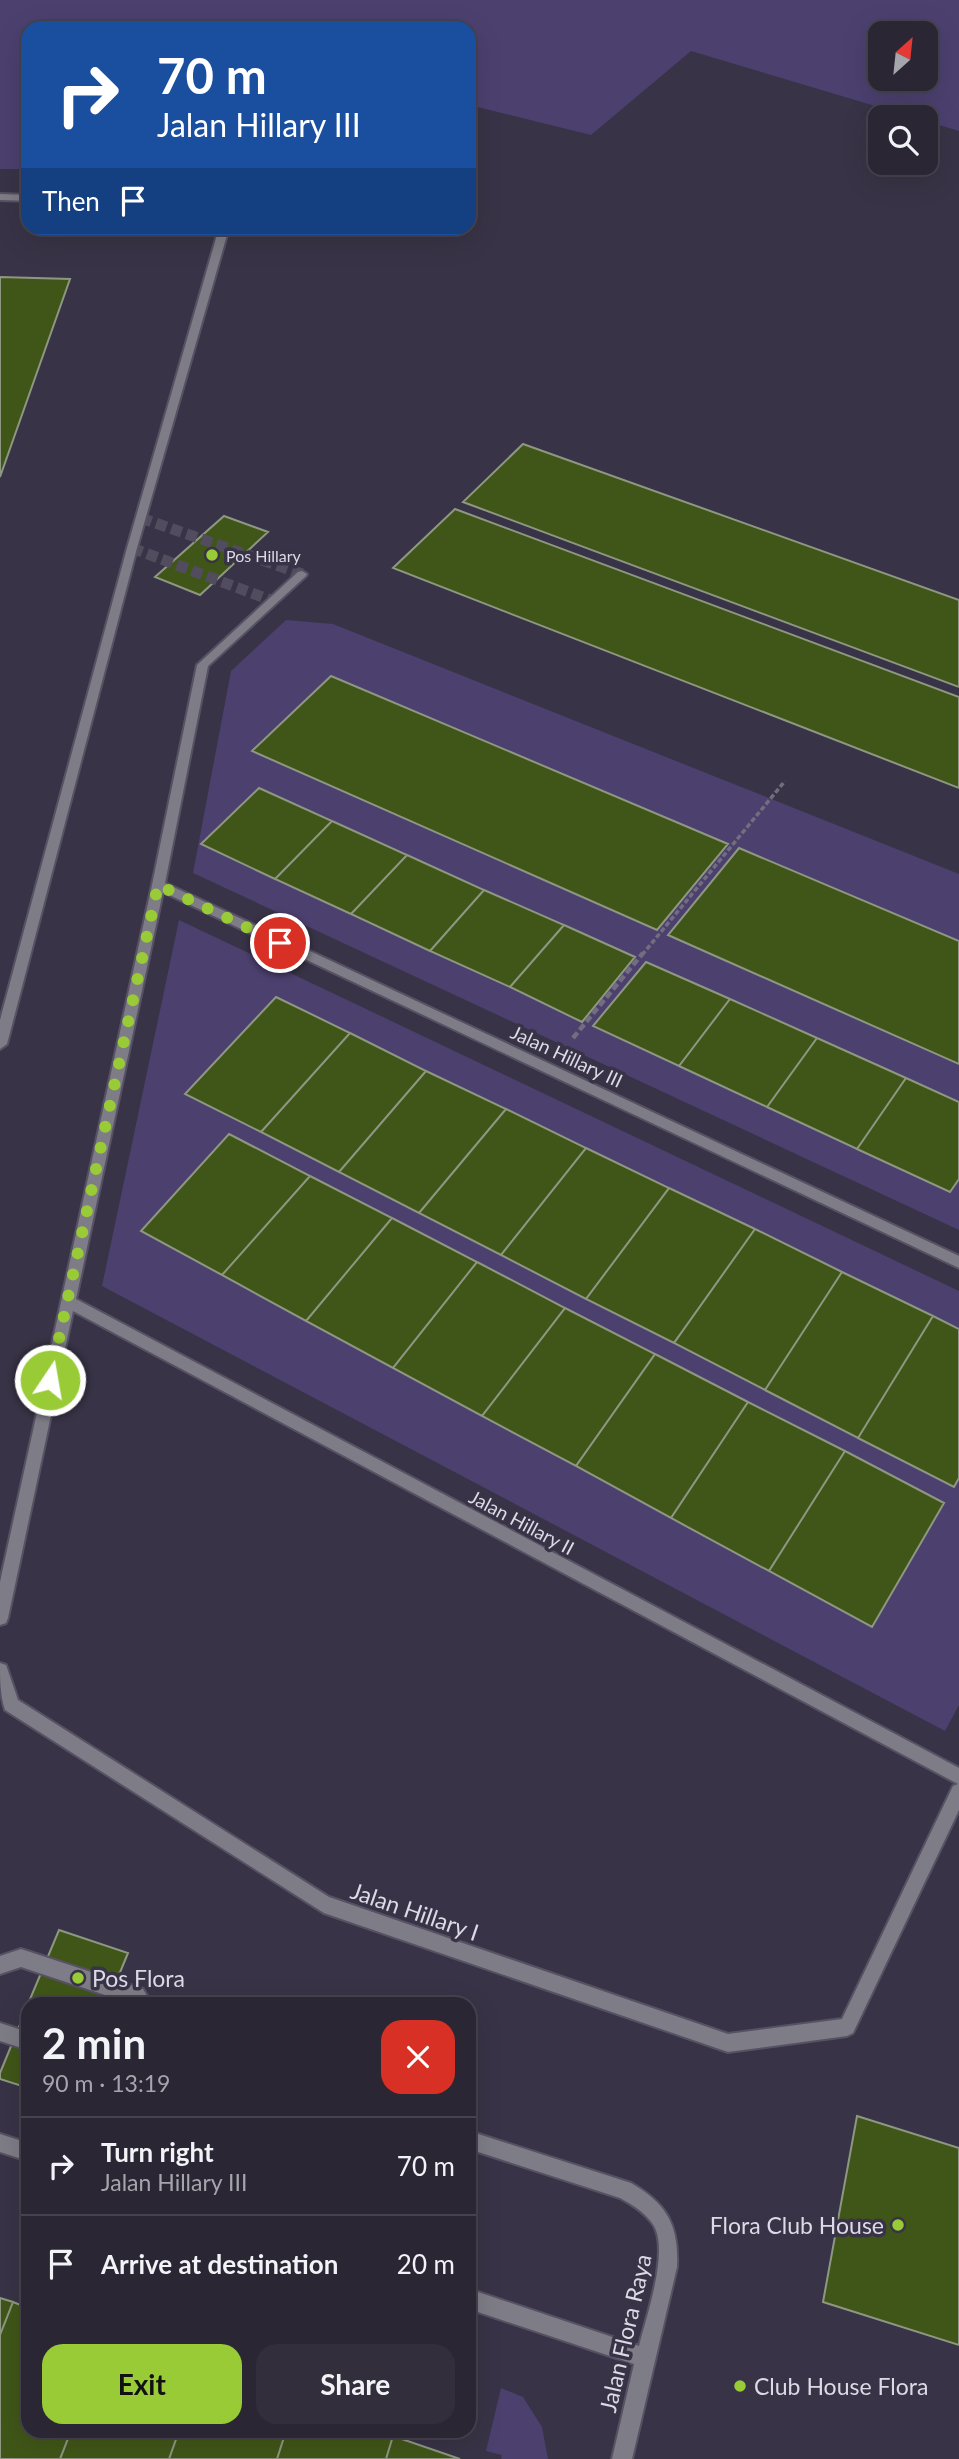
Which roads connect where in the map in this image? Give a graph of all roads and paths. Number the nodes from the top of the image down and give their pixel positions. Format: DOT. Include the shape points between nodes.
graph roads {
  1 [pos="0,197"];
  2 [pos="21,198"];
  3 [pos="222,235"];
  4 [pos="302,574"];
  5 [pos="785,781"];
  6 [pos="158,885"];
  7 [pos="0,1044"];
  8 [pos="548,1069"];
  9 [pos="959,1262"];
  10 [pos="67,1301"];
  11 [pos="0,1618"];
  12 [pos="0,1670"];
  13 [pos="959,1777"];
  14 [pos="959,1792"];
  15 [pos="0,1965"];
  16 [pos="138,1997"];
  17 [pos="0,2032"];
  18 [pos="21,2039"];
  19 [pos="476,2142"];
  20 [pos="0,2143"];
  21 [pos="21,2150"];
  22 [pos="476,2301"];
  23 [pos="645,2358"];
  24 [pos="622,2459"];
  1 -- 2 [label="street"];
  3 -- 7 [label="street"];
  4 -- 6 [label="street" via="203,665"];
  5 -- 8 [label="path"];
  6 -- 8 [label="street, Jalan Hillary III"];
  6 -- 10 [label="street"];
  8 -- 9 [label="street, Jalan Hillary III"];
  10 -- 11 [label="street"];
  10 -- 13 [label="street, Jalan Hillary II"];
  12 -- 14 [label="street, Jalan Hillary I" via="11,1705 324,1904 728,2043 847,2027"];
  15 -- 16 [label="street" via="21,1958"];
  17 -- 18 [label="street"];
  19 -- 23 [label="street, Jalan Flora Raya" via="624,2190 646,2201 662,2221 669,2248 667,2267"];
  20 -- 21 [label="street"];
  22 -- 23 [label="street"];
  23 -- 24 [label="street, Jalan Flora Raya"];
}
